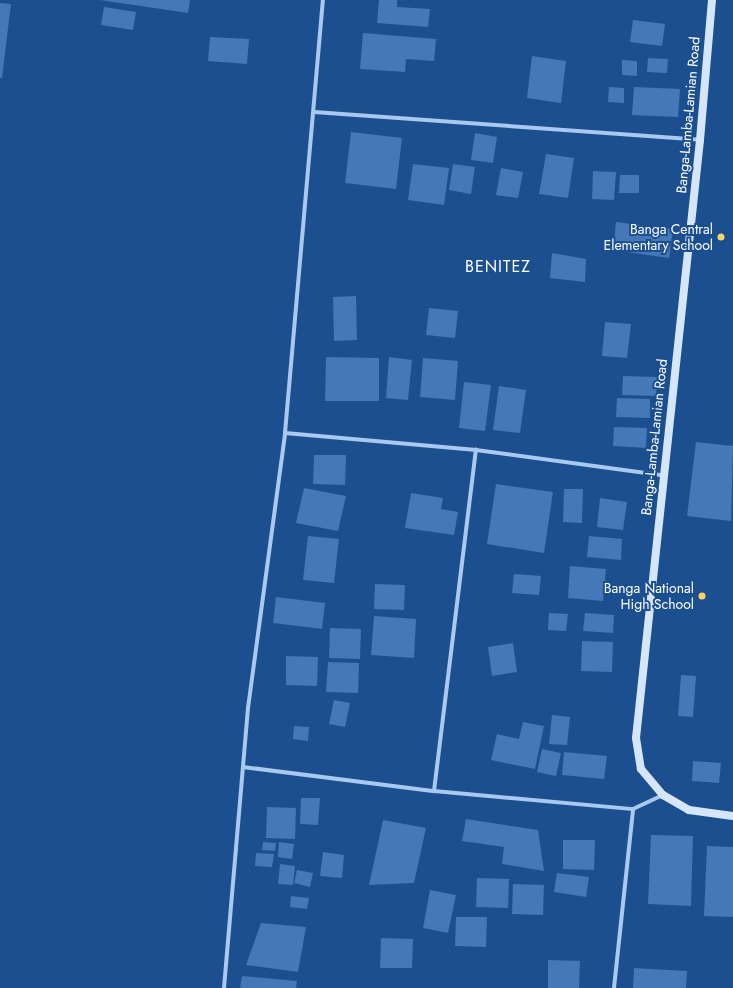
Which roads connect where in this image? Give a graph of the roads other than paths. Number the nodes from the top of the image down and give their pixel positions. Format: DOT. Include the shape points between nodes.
graph roads {
  1 [pos="323,0"];
  2 [pos="712,0"];
  3 [pos="314,112"];
  4 [pos="700,140"];
  5 [pos="285,433"];
  6 [pos="476,450"];
  7 [pos="662,475"];
  8 [pos="243,766"];
  9 [pos="434,791"];
  10 [pos="663,795"];
  11 [pos="633,809"];
  12 [pos="733,816"];
  13 [pos="224,988"];
  14 [pos="614,988"];
  1 -- 3 [label="street"];
  2 -- 4 [label="main road, Banga-Lamba-Lamian Road"];
  3 -- 4 [label="street"];
  3 -- 5 [label="street" via="303,206"];
  4 -- 7 [label="main road, Banga-Lamba-Lamian Road"];
  5 -- 6 [label="street"];
  5 -- 8 [label="street" via="248,708"];
  6 -- 7 [label="street"];
  6 -- 9 [label="street"];
  7 -- 10 [label="main road, Banga-Lamba-Lamian Road" via="636,738 641,769"];
  8 -- 9 [label="street"];
  8 -- 13 [label="street"];
  9 -- 11 [label="street"];
  10 -- 11 [label="street"];
  10 -- 12 [label="main road, Banga-Lamba-Lamian Road" via="689,810"];
  11 -- 14 [label="street"];
}
